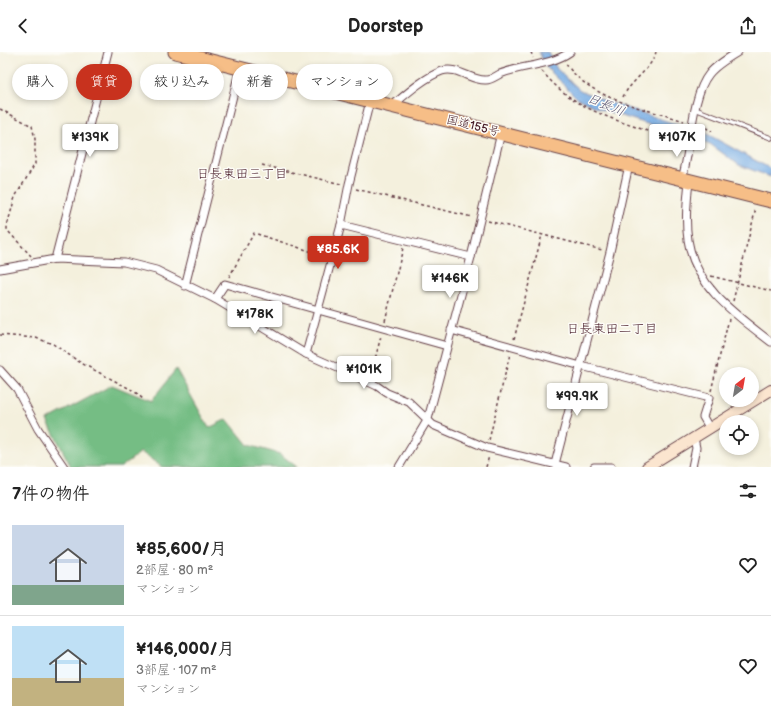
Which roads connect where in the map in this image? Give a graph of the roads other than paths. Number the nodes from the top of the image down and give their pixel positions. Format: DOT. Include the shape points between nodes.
graph roads {
  1 [pos="108,52"];
  2 [pos="175,52"];
  3 [pos="570,52"];
  4 [pos="738,52"];
  5 [pos="232,66"];
  6 [pos="288,80"];
  7 [pos="232,100"];
  8 [pos="370,101"];
  9 [pos="392,106"];
  10 [pos="695,109"];
  11 [pos="501,133"];
  12 [pos="771,138"];
  13 [pos="630,165"];
  14 [pos="686,180"];
  15 [pos="765,200"];
  16 [pos="340,225"];
  17 [pos="471,257"];
  18 [pos="55,260"];
  19 [pos="0,269"];
  20 [pos="185,286"];
  21 [pos="215,299"];
  22 [pos="316,310"];
  23 [pos="451,330"];
  24 [pos="771,342"];
  25 [pos="446,346"];
  26 [pos="306,354"];
  27 [pos="581,366"];
  28 [pos="0,370"];
  29 [pos="771,390"];
  30 [pos="428,419"];
  31 [pos="710,429"];
  32 [pos="694,438"];
  33 [pos="555,464"];
  34 [pos="64,467"];
  35 [pos="399,467"];
  36 [pos="566,467"];
  37 [pos="594,467"];
  38 [pos="611,467"];
  39 [pos="647,467"];
  40 [pos="692,467"];
  1 -- 18 [label="street"];
  2 -- 5 [label="highway, 国道155号"];
  3 -- 9 [label="street" via="560,58 500,74 488,80 477,79 460,72 442,71 407,93"];
  4 -- 10 [label="street" via="710,73 700,90"];
  6 -- 8 [label="highway, 国道155号"];
  7 -- 20 [label="street"];
  8 -- 9 [label="highway, 国道155号"];
  8 -- 16 [label="street"];
  9 -- 11 [label="highway, 国道155号"];
  10 -- 12 [label="lane"];
  10 -- 14 [label="street"];
  11 -- 13 [label="highway, 国道155号"];
  11 -- 17 [label="street"];
  13 -- 14 [label="highway, 国道155号"];
  13 -- 27 [label="street"];
  14 -- 15 [label="highway, 国道155号"];
  14 -- 24 [label="street" via="688,241 703,278 712,292 731,310"];
  16 -- 17 [label="street"];
  16 -- 22 [label="street"];
  17 -- 23 [label="street"];
  18 -- 19 [label="street"];
  18 -- 20 [label="street" via="124,262 156,270"];
  20 -- 21 [label="street"];
  21 -- 22 [label="street" via="225,284"];
  21 -- 26 [label="street"];
  22 -- 25 [label="street"];
  22 -- 26 [label="street"];
  23 -- 25 [label="street"];
  23 -- 27 [label="street"];
  25 -- 30 [label="street"];
  26 -- 30 [label="street" via="409,402"];
  27 -- 31 [label="street" via="709,398 703,418"];
  27 -- 33 [label="street"];
  28 -- 34 [label="street" via="17,389 38,430"];
  29 -- 31 [label="street"];
  30 -- 33 [label="street" via="433,425 473,443"];
  30 -- 35 [label="street"];
  31 -- 32 [label="street"];
  32 -- 39 [label="street"];
  32 -- 40 [label="street" via="696,448"];
  33 -- 36 [label="street"];
  37 -- 38 [label="street"];
}
